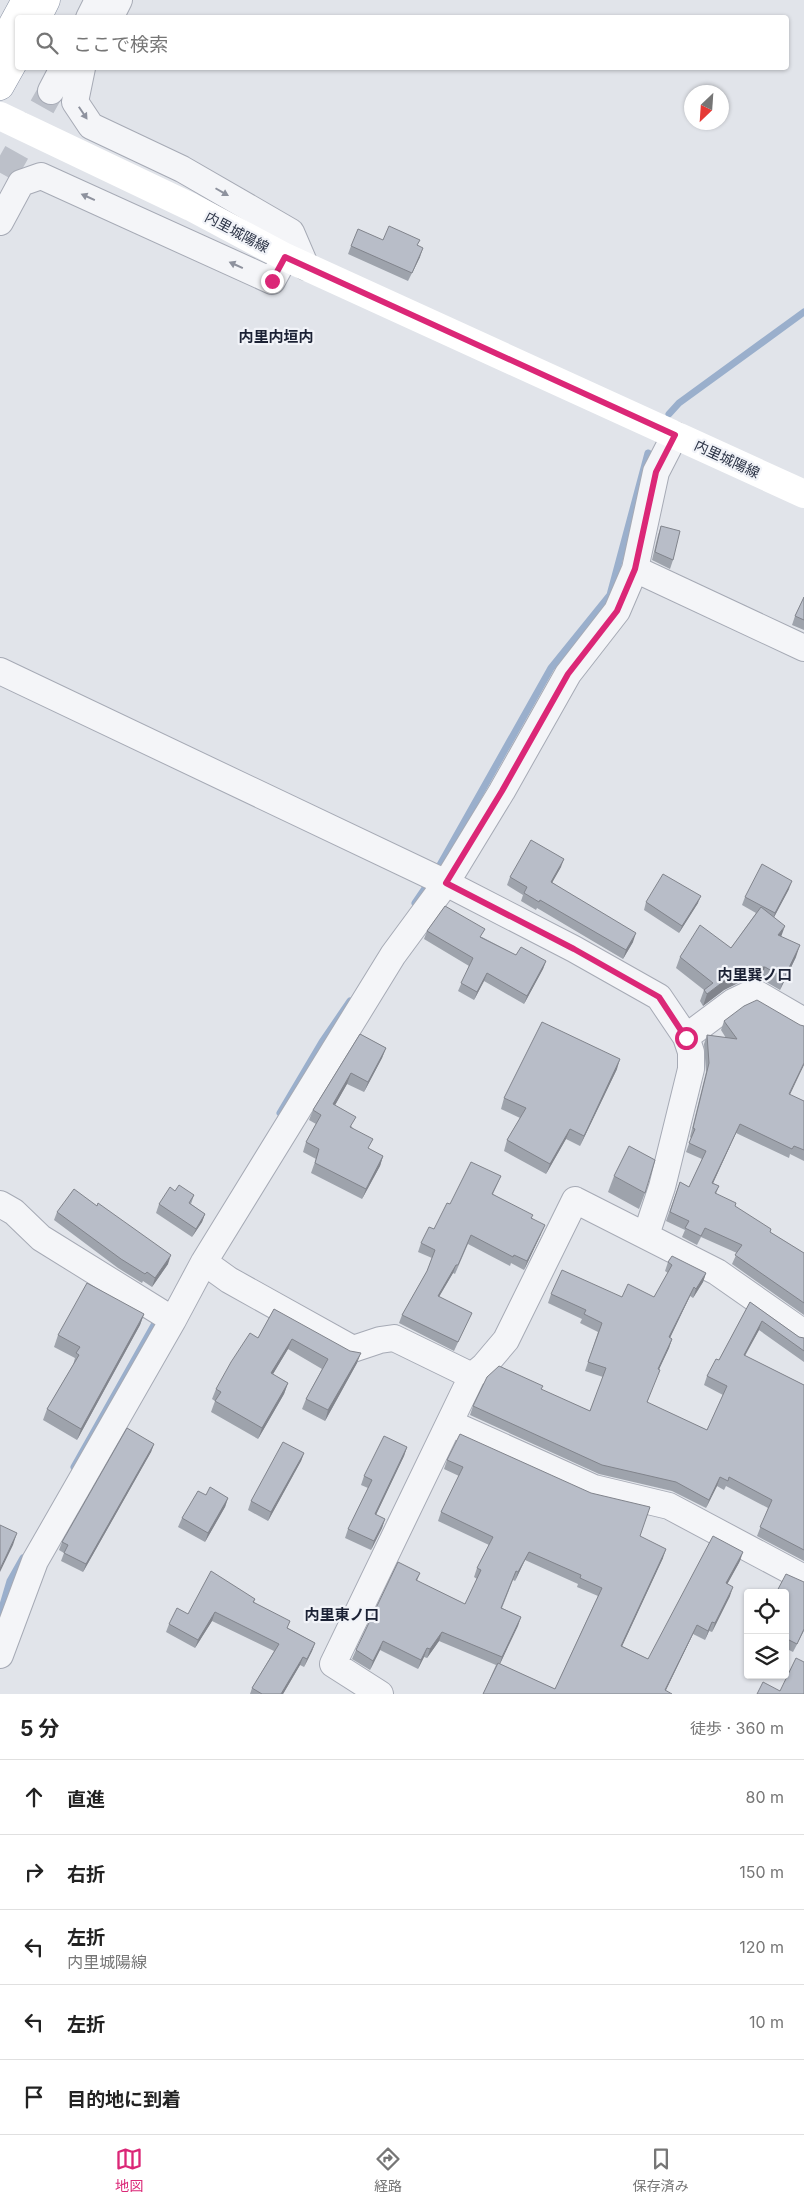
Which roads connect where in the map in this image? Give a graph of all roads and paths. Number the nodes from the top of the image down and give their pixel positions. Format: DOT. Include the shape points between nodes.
graph roads {
  1 [pos="26,0"];
  2 [pos="46,0"];
  3 [pos="98,0"];
  4 [pos="119,0"];
  5 [pos="18,15"];
  6 [pos="38,15"];
  7 [pos="90,15"];
  8 [pos="112,15"];
  9 [pos="15,20"];
  10 [pos="0,48"];
  11 [pos="15,59"];
  12 [pos="62,70"];
  13 [pos="82,70"];
  14 [pos="0,86"];
  15 [pos="51,92"];
  16 [pos="0,116"];
  17 [pos="0,222"];
  18 [pos="296,262"];
  19 [pos="675,435"];
  20 [pos="804,494"];
  21 [pos="635,569"];
  22 [pos="804,648"];
  23 [pos="0,671"];
  24 [pos="446,883"];
  25 [pos="804,1021"];
  26 [pos="686,1038"];
  27 [pos="0,1204"];
  28 [pos="646,1235"];
  29 [pos="204,1262"];
  30 [pos="173,1320"];
  31 [pos="804,1334"];
  32 [pos="472,1376"];
  33 [pos="450,1423"];
  34 [pos="804,1578"];
  35 [pos="0,1655"];
  36 [pos="380,1694"];
  1 -- 5 [label="main road"];
  2 -- 6 [label="main road"];
  3 -- 7 [label="street"];
  4 -- 8 [label="street"];
  9 -- 10 [label="main road"];
  11 -- 14 [label="main road"];
  12 -- 15 [label="street"];
  13 -- 18 [label="street, one-way" via="75,102 91,126 182,169 291,232"];
  16 -- 18 [label="main road, 内里城陽線" via="191,207"];
  18 -- 17 [label="street, one-way" via="272,281 41,176 21,183"];
  18 -- 19 [label="main road, 内里城陽線"];
  19 -- 20 [label="main road, 内里城陽線"];
  19 -- 21 [label="street" via="656,472"];
  21 -- 22 [label="street"];
  21 -- 24 [label="street" via="617,611 568,674"];
  23 -- 24 [label="street"];
  24 -- 26 [label="street" via="659,997"];
  24 -- 29 [label="street" via="393,955"];
  25 -- 26 [label="street" via="754,992 733,1002"];
  26 -- 28 [label="street" via="692,1052 691,1069 662,1187"];
  27 -- 30 [label="street" via="14,1212 41,1238"];
  28 -- 31 [label="street" via="717,1272"];
  28 -- 32 [label="street" via="575,1200 506,1340"];
  29 -- 30 [label="street"];
  29 -- 32 [label="street" via="229,1280 353,1349 394,1338"];
  30 -- 35 [label="street" via="35,1561"];
  32 -- 33 [label="street"];
  33 -- 34 [label="street" via="594,1488 669,1506"];
  33 -- 36 [label="street" via="333,1664"];
}
